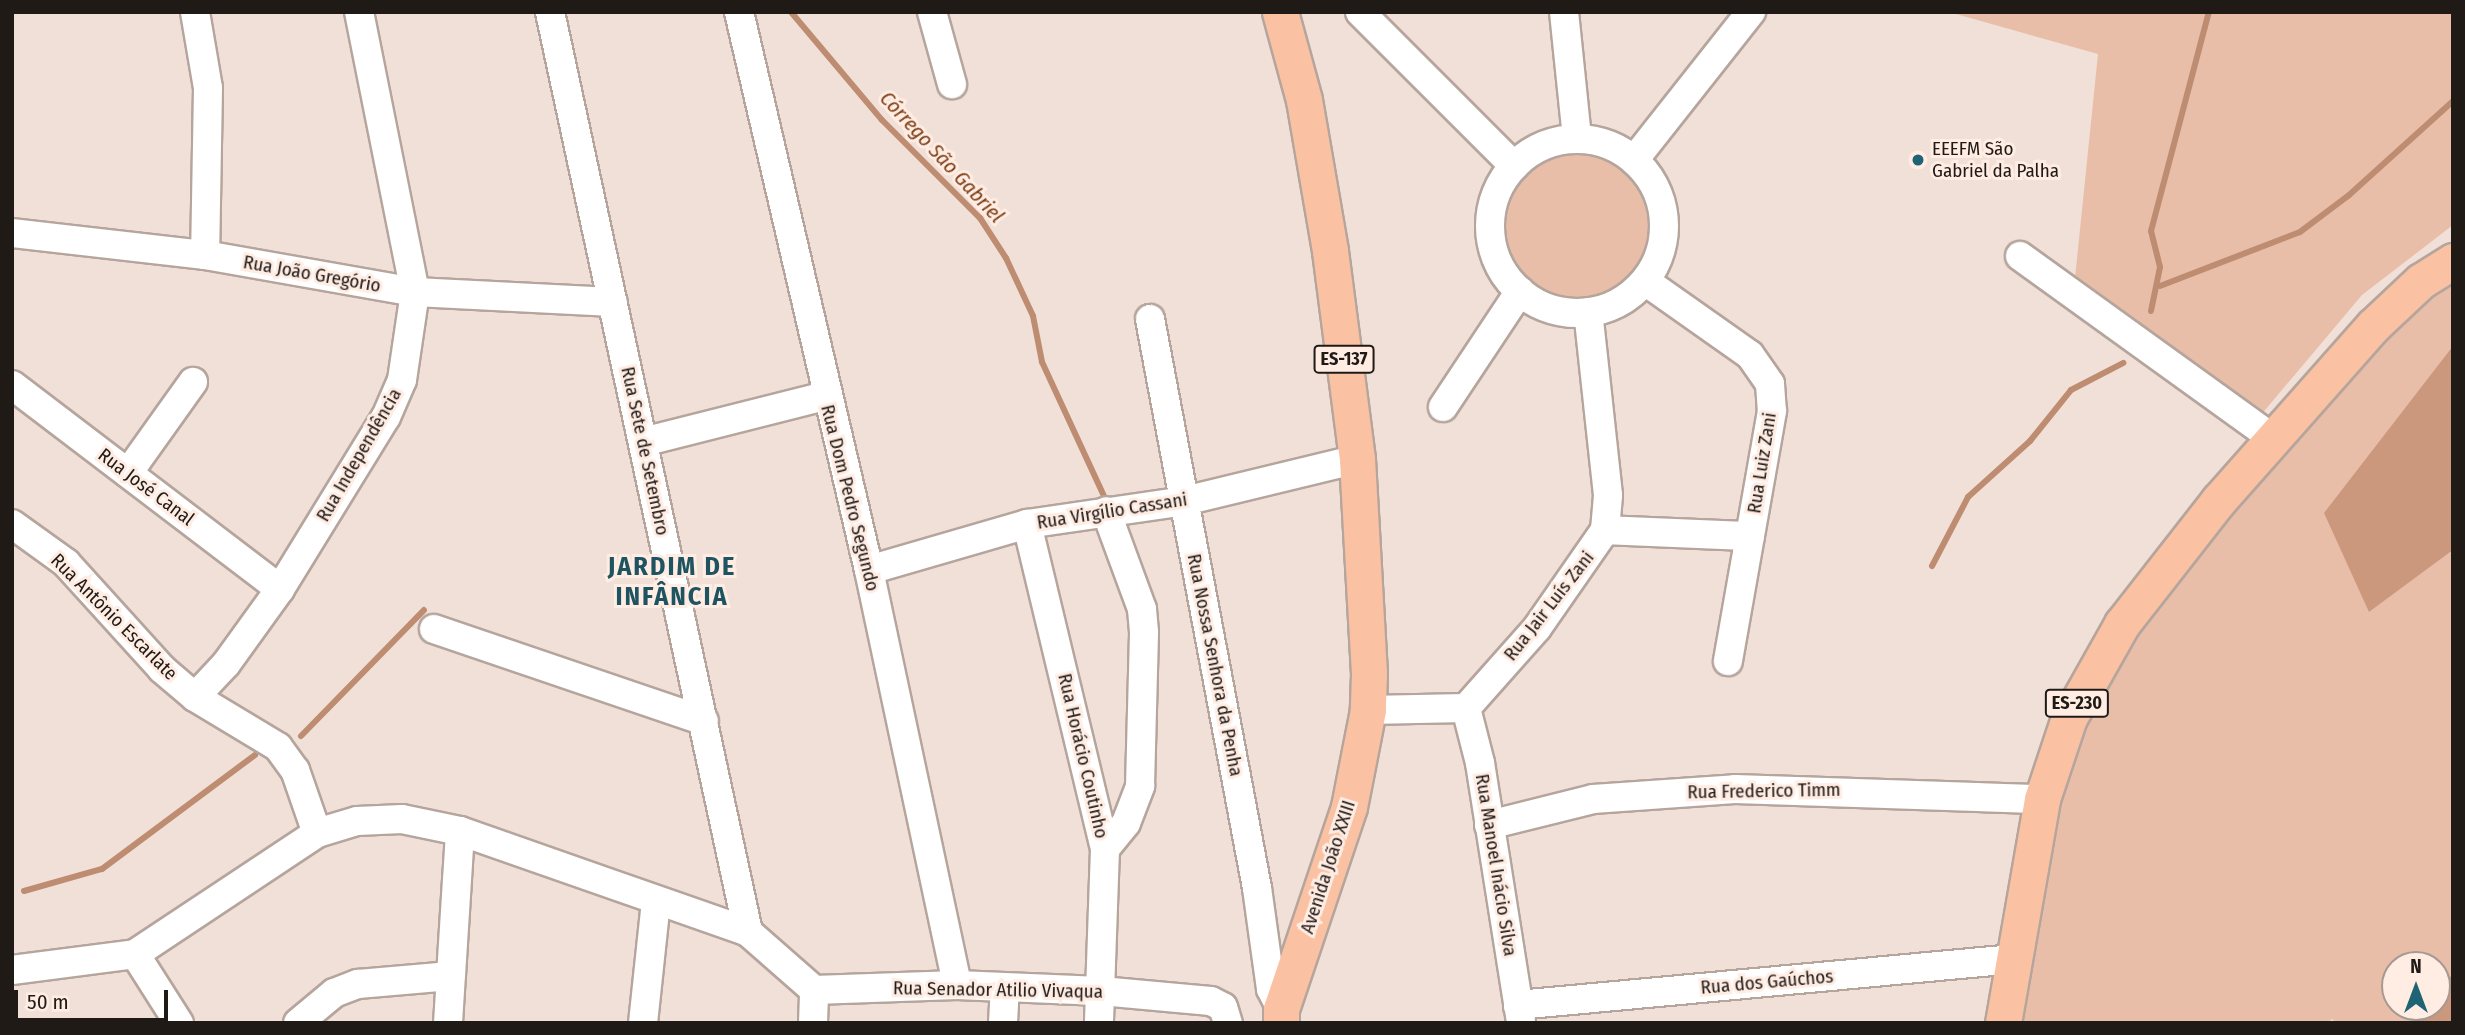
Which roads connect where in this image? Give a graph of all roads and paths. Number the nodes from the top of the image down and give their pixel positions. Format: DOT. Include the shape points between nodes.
graph roads {
  1 [pos="195,12"];
  2 [pos="359,12"];
  3 [pos="550,12"];
  4 [pos="739,12"];
  5 [pos="932,12"];
  6 [pos="1280,12"];
  7 [pos="1360,12"];
  8 [pos="1382,12"];
  9 [pos="1564,12"];
  10 [pos="1751,12"];
  11 [pos="1388,44"];
  12 [pos="952,85"];
  13 [pos="1577,138"];
  14 [pos="1634,160"];
  15 [pos="1514,166"];
  16 [pos="12,233"];
  17 [pos="205,255"];
  18 [pos="2020,256"];
  19 [pos="2453,261"];
  20 [pos="1645,281"];
  21 [pos="1520,291"];
  22 [pos="415,292"];
  23 [pos="613,302"];
  24 [pos="1588,312"];
  25 [pos="1150,319"];
  26 [pos="193,382"];
  27 [pos="12,386"];
  28 [pos="825,396"];
  29 [pos="1443,407"];
  30 [pos="2272,438"];
  31 [pos="643,442"];
  32 [pos="1357,458"];
  33 [pos="128,474"];
  34 [pos="1184,501"];
  35 [pos="1106,511"];
  36 [pos="12,524"];
  37 [pos="1027,524"];
  38 [pos="1605,530"];
  39 [pos="1750,536"];
  40 [pos="869,570"];
  41 [pos="280,589"];
  42 [pos="434,629"];
  43 [pos="1728,661"];
  44 [pos="195,696"];
  45 [pos="1465,708"];
  46 [pos="1368,710"];
  47 [pos="704,721"];
  48 [pos="2042,799"];
  49 [pos="1489,825"];
  50 [pos="460,831"];
  51 [pos="317,833"];
  52 [pos="1105,849"];
  53 [pos="656,902"];
  54 [pos="748,932"];
  55 [pos="135,954"];
  56 [pos="2015,959"];
  57 [pos="451,976"];
  58 [pos="15,978"];
  59 [pos="957,985"];
  60 [pos="1005,988"];
  61 [pos="814,990"];
  62 [pos="1101,991"];
  63 [pos="1519,1014"];
  64 [pos="1281,1016"];
  65 [pos="179,1023"];
  66 [pos="298,1023"];
  67 [pos="448,1023"];
  68 [pos="643,1023"];
  69 [pos="813,1023"];
  70 [pos="1003,1023"];
  71 [pos="1099,1023"];
  72 [pos="1228,1023"];
  73 [pos="2003,1023"];
  1 -- 17 [label="street" via="208,88"];
  2 -- 22 [label="street, Rua Independência"];
  3 -- 23 [label="street, Rua Sete de Setembro"];
  4 -- 28 [label="street, Rua Dom Pedro Segundo"];
  5 -- 12 [label="street"];
  6 -- 32 [label="main road, ES-137" via="1311,141"];
  7 -- 11 [label="street"];
  8 -- 11 [label="street"];
  9 -- 13 [label="street"];
  10 -- 14 [label="street"];
  11 -- 15 [label="street"];
  13 -- 14 [label="street" via="1610,145"];
  13 -- 15 [label="street" via="1538,148"];
  14 -- 20 [label="street" via="1649,176 1661,201 1665,229 1659,257"];
  15 -- 21 [label="street" via="1498,189 1491,230 1502,270"];
  16 -- 17 [label="street, Rua João Gregório"];
  17 -- 22 [label="street, Rua João Gregório"];
  18 -- 30 [label="street"];
  19 -- 30 [label="main road, ES-230" via="2421,281 2373,326"];
  20 -- 24 [label="street" via="1610,307"];
  20 -- 39 [label="street, Rua Luiz Zani" via="1751,355 1770,384 1772,411"];
  21 -- 24 [label="street" via="1564,312"];
  21 -- 29 [label="street"];
  22 -- 23 [label="street, Rua João Gregório"];
  22 -- 41 [label="street, Rua Independência" via="402,380 386,417"];
  23 -- 31 [label="street, Rua Sete de Setembro"];
  24 -- 38 [label="street, Rua Jair Luís Zani" via="1608,495"];
  25 -- 34 [label="street, Rua Nossa Senhora da Penha"];
  26 -- 33 [label="street"];
  27 -- 33 [label="street, Rua José Canal"];
  28 -- 31 [label="street"];
  28 -- 40 [label="street, Rua Dom Pedro Segundo"];
  30 -- 48 [label="main road, ES-230" via="2122,624 2069,718"];
  31 -- 47 [label="street, Rua Sete de Setembro"];
  32 -- 34 [label="street, Rua Virgílio Cassani"];
  32 -- 46 [label="main road, ES-137" via="1367,584"];
  33 -- 41 [label="street, Rua José Canal"];
  34 -- 35 [label="street, Rua Virgílio Cassani"];
  34 -- 64 [label="street, Rua Nossa Senhora da Penha" via="1257,888 1271,989"];
  35 -- 37 [label="street, Rua Virgílio Cassani"];
  35 -- 52 [label="street" via="1142,609 1144,632 1140,786 1126,823"];
  36 -- 44 [label="street, Rua Antônio Escarlate" via="66,563 162,669"];
  37 -- 40 [label="street, Rua Virgílio Cassani"];
  37 -- 52 [label="street, Rua Horácio Coutinho"];
  38 -- 39 [label="street"];
  38 -- 45 [label="street, Rua Jair Luís Zani" via="1537,628"];
  39 -- 43 [label="street, Rua Luiz Zani"];
  40 -- 59 [label="street, Rua Dom Pedro Segundo"];
  41 -- 44 [label="street, Rua Independência" via="226,664"];
  42 -- 47 [label="street"];
  44 -- 51 [label="street, Rua Antônio Escarlate" via="278,747 295,770"];
  45 -- 46 [label="street"];
  45 -- 49 [label="street, Rua Manoel Inácio Silva" via="1480,763"];
  46 -- 64 [label="main road, Avenida João XXIII / ES-137" via="1349,807"];
  47 -- 54 [label="street, Rua Sete de Setembro"];
  48 -- 49 [label="street, Rua Frederico Timm" via="1735,789 1593,799"];
  48 -- 56 [label="main road, ES-230"];
  49 -- 63 [label="street, Rua Manoel Inácio Silva"];
  50 -- 51 [label="street" via="402,819 358,821"];
  50 -- 53 [label="street"];
  50 -- 57 [label="street"];
  51 -- 55 [label="street"];
  52 -- 62 [label="street, Rua Horácio Coutinho"];
  53 -- 54 [label="street"];
  53 -- 68 [label="street"];
  54 -- 61 [label="street"];
  55 -- 58 [label="street"];
  55 -- 65 [label="street"];
  56 -- 63 [label="street, Rua dos Gaúchos"];
  56 -- 73 [label="main road, ES-230"];
  57 -- 66 [label="street" via="358,984 334,993"];
  57 -- 67 [label="street"];
  59 -- 60 [label="street, Rua Senador Atilio Vivaqua"];
  59 -- 61 [label="street, Rua Senador Atilio Vivaqua"];
  60 -- 62 [label="street, Rua Senador Atilio Vivaqua"];
  60 -- 70 [label="street"];
  61 -- 69 [label="street"];
  62 -- 71 [label="street, Rua Horácio Coutinho"];
  62 -- 72 [label="street, Rua Senador Atilio Vivaqua" via="1211,1000 1223,1007"];
}
